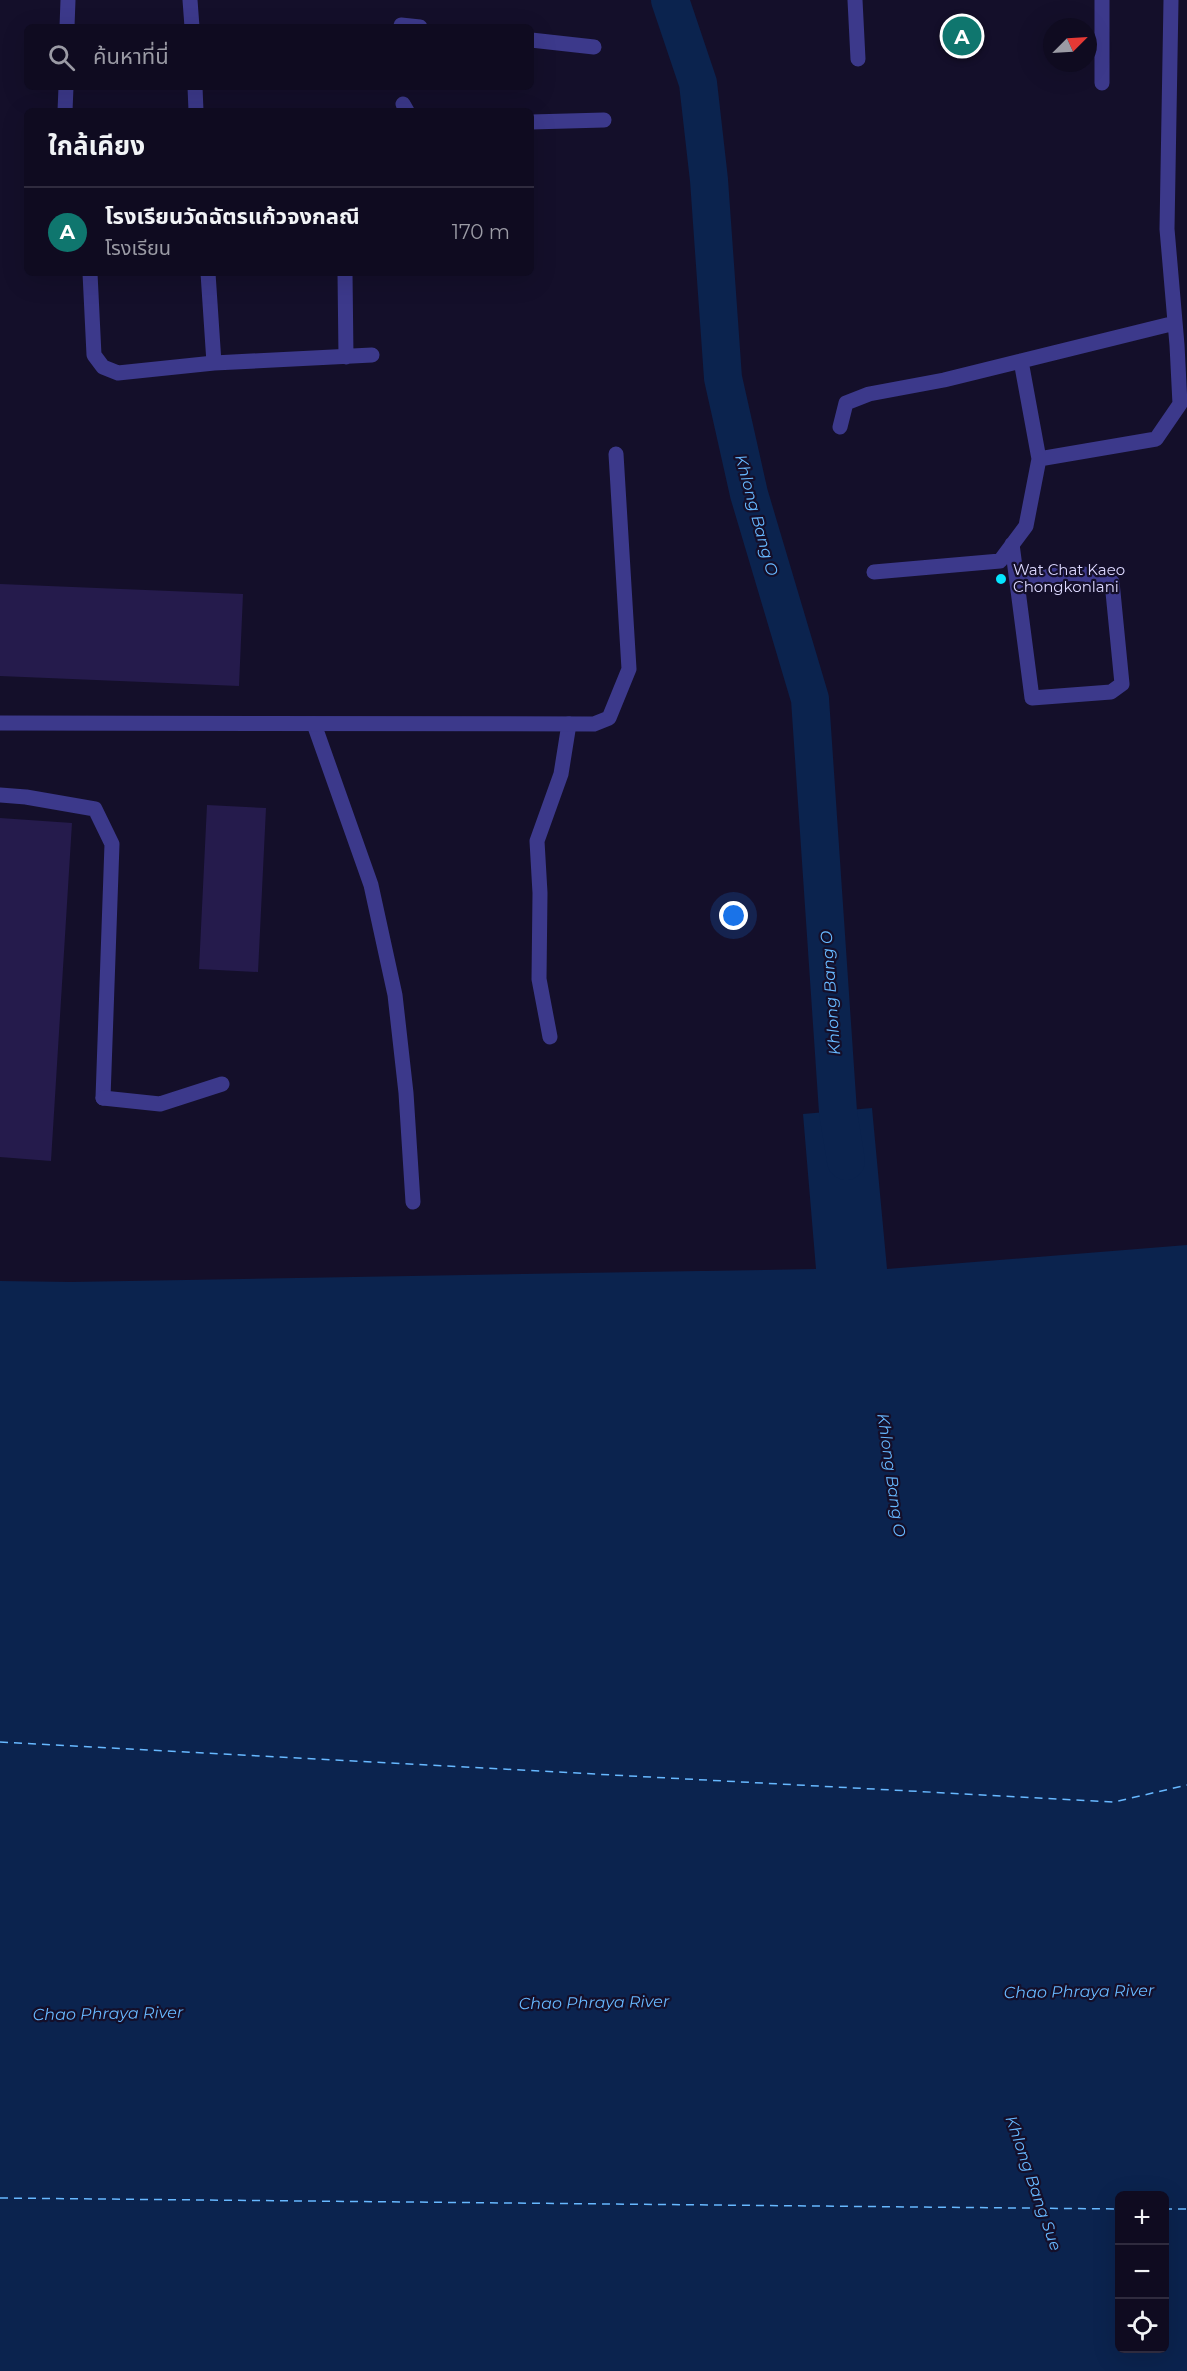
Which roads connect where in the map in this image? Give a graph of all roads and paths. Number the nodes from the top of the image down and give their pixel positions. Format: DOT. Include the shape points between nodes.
graph roads {
  1 [pos="68,0"];
  2 [pos="190,0"];
  3 [pos="855,0"];
  4 [pos="1102,0"];
  5 [pos="1171,0"];
  6 [pos="68,24"];
  7 [pos="192,24"];
  8 [pos="534,40"];
  9 [pos="594,47"];
  10 [pos="858,59"];
  11 [pos="1102,83"];
  12 [pos="66,90"];
  13 [pos="195,90"];
  14 [pos="65,108"];
  15 [pos="196,108"];
  16 [pos="604,120"];
  17 [pos="534,122"];
  18 [pos="90,276"];
  19 [pos="208,276"];
  20 [pos="345,276"];
  21 [pos="1175,323"];
  22 [pos="372,355"];
  23 [pos="346,357"];
  24 [pos="1021,361"];
  25 [pos="214,363"];
  26 [pos="840,427"];
  27 [pos="616,454"];
  28 [pos="1039,459"];
  29 [pos="1012,544"];
  30 [pos="874,572"];
  31 [pos="1018,583"];
  32 [pos="0,723"];
  33 [pos="314,724"];
  34 [pos="568,724"];
  35 [pos="0,795"];
  36 [pos="550,1038"];
  37 [pos="222,1084"];
  38 [pos="413,1202"];
  1 -- 6 [label="street"];
  2 -- 7 [label="street"];
  3 -- 10 [label="street"];
  4 -- 11 [label="street"];
  5 -- 21 [label="street" via="1167,229"];
  8 -- 9 [label="street"];
  12 -- 14 [label="street"];
  13 -- 15 [label="street"];
  16 -- 17 [label="street"];
  18 -- 25 [label="street" via="94,355 103,367 118,374"];
  19 -- 25 [label="street"];
  20 -- 23 [label="street"];
  21 -- 24 [label="street"];
  21 -- 28 [label="street" via="1180,404 1156,439"];
  22 -- 23 [label="street"];
  23 -- 25 [label="street"];
  24 -- 26 [label="street" via="869,394 846,403"];
  24 -- 28 [label="street"];
  27 -- 34 [label="street" via="629,669 609,718 594,724"];
  28 -- 29 [label="street" via="1026,525"];
  29 -- 30 [label="street" via="1000,561"];
  29 -- 31 [label="street"];
  31 -- 31 [label="street" via="1065,572 1112,582 1122,684 1111,692 1032,698"];
  32 -- 33 [label="street"];
  33 -- 34 [label="street"];
  33 -- 38 [label="street" via="371,885 392,984 406,1093"];
  34 -- 36 [label="street" via="561,774 537,841 539,979"];
  35 -- 37 [label="street" via="95,809 112,844 103,1098 160,1104"];
}
